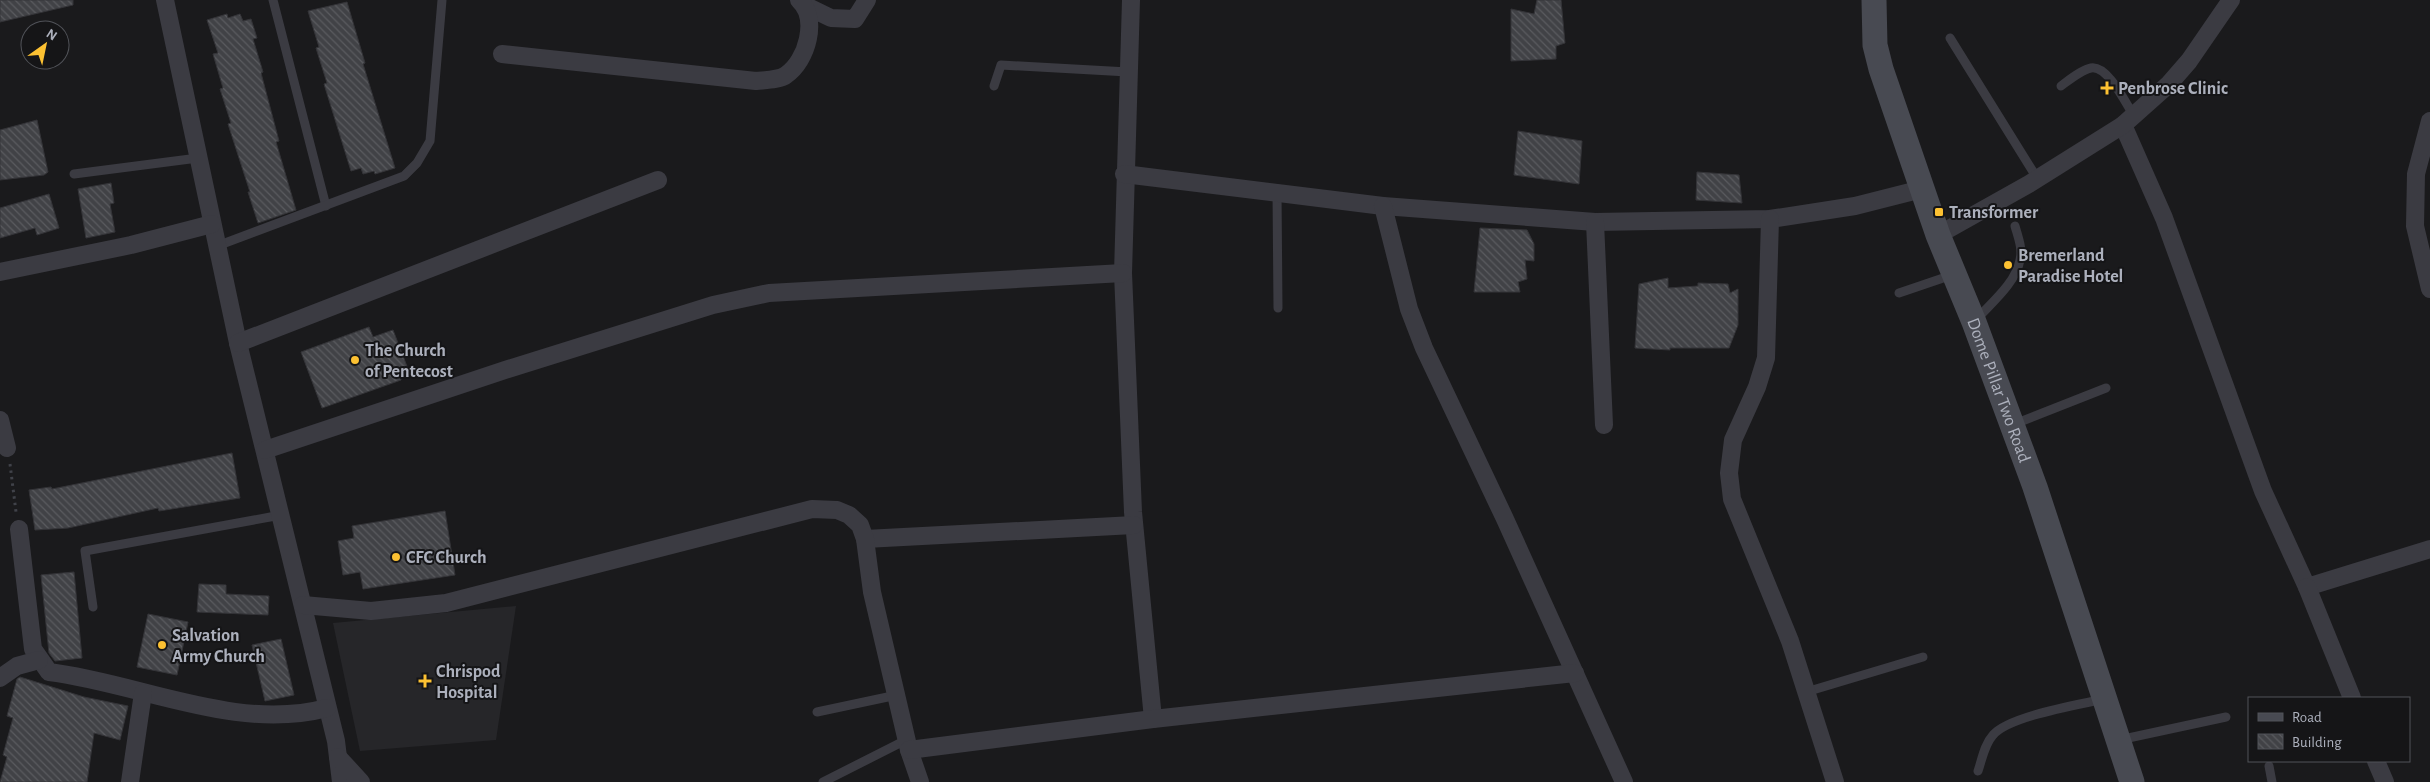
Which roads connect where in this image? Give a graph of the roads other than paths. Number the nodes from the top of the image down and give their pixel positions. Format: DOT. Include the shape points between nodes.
graph roads {
  1 [pos="165,0"];
  2 [pos="273,0"];
  3 [pos="442,0"];
  4 [pos="867,0"];
  5 [pos="1131,0"];
  6 [pos="1874,0"];
  7 [pos="2231,0"];
  8 [pos="802,3"];
  9 [pos="1950,38"];
  10 [pos="502,54"];
  11 [pos="1128,72"];
  12 [pos="994,86"];
  13 [pos="2061,86"];
  14 [pos="2430,120"];
  15 [pos="2128,121"];
  16 [pos="198,158"];
  17 [pos="74,174"];
  18 [pos="1124,174"];
  19 [pos="2037,178"];
  20 [pos="658,180"];
  21 [pos="1922,189"];
  22 [pos="1278,192"];
  23 [pos="326,206"];
  24 [pos="1383,206"];
  25 [pos="1770,219"];
  26 [pos="1595,222"];
  27 [pos="212,224"];
  28 [pos="2015,226"];
  29 [pos="1938,235"];
  30 [pos="217,246"];
  31 [pos="0,272"];
  32 [pos="1122,274"];
  33 [pos="1954,274"];
  34 [pos="2430,289"];
  35 [pos="1899,293"];
  36 [pos="1278,308"];
  37 [pos="1974,322"];
  38 [pos="238,343"];
  39 [pos="2106,388"];
  40 [pos="0,420"];
  41 [pos="1604,425"];
  42 [pos="2012,425"];
  43 [pos="265,450"];
  44 [pos="8,457"];
  45 [pos="281,516"];
  46 [pos="1134,525"];
  47 [pos="19,530"];
  48 [pos="865,539"];
  49 [pos="2430,549"];
  50 [pos="2307,587"];
  51 [pos="303,605"];
  52 [pos="93,607"];
  53 [pos="1923,657"];
  54 [pos="39,660"];
  55 [pos="1575,673"];
  56 [pos="0,678"];
  57 [pos="1806,692"];
  58 [pos="143,693"];
  59 [pos="897,695"];
  60 [pos="2352,697"];
  61 [pos="2104,699"];
  62 [pos="327,708"];
  63 [pos="817,712"];
  64 [pos="2226,717"];
  65 [pos="1153,719"];
  66 [pos="2119,740"];
  67 [pos="907,745"];
  68 [pos="338,757"];
  69 [pos="2376,762"];
  70 [pos="2269,766"];
  71 [pos="1978,771"];
  72 [pos="130,782"];
  73 [pos="341,782"];
  74 [pos="361,782"];
  75 [pos="823,782"];
  76 [pos="920,782"];
  77 [pos="1624,782"];
  78 [pos="1835,782"];
  79 [pos="2132,782"];
  80 [pos="2272,782"];
  81 [pos="2385,782"];
  1 -- 16 [label="street"];
  2 -- 23 [label="lane"];
  3 -- 23 [label="lane" via="430,141 424,153 404,176"];
  4 -- 8 [label="street" via="855,20 831,18"];
  5 -- 11 [label="street"];
  6 -- 21 [label="street, Dome Pillar Two Road" via="1880,69"];
  7 -- 15 [label="street" via="2189,61"];
  8 -- 10 [label="street" via="809,31 802,57 786,76 756,81"];
  9 -- 19 [label="lane"];
  11 -- 12 [label="lane" via="1001,65"];
  11 -- 18 [label="street"];
  13 -- 15 [label="lane" via="2085,70 2101,70 2110,78"];
  14 -- 34 [label="street" via="2416,174 2415,226"];
  15 -- 19 [label="street"];
  15 -- 50 [label="street" via="2263,491"];
  16 -- 17 [label="lane"];
  16 -- 27 [label="street"];
  18 -- 22 [label="street"];
  18 -- 32 [label="street"];
  19 -- 29 [label="street"];
  20 -- 38 [label="street"];
  21 -- 25 [label="street" via="1856,206"];
  21 -- 29 [label="street, Dome Pillar Two Road"];
  22 -- 24 [label="street"];
  22 -- 36 [label="lane"];
  23 -- 30 [label="lane"];
  24 -- 26 [label="street"];
  24 -- 55 [label="street" via="1409,309 1424,348"];
  25 -- 26 [label="street"];
  25 -- 57 [label="street" via="1766,358 1734,440 1729,474 1732,500 1790,641"];
  26 -- 41 [label="street"];
  27 -- 30 [label="street"];
  27 -- 31 [label="street"];
  28 -- 37 [label="lane" via="2021,245 2020,261 2011,280"];
  29 -- 33 [label="street, Dome Pillar Two Road"];
  30 -- 38 [label="street"];
  32 -- 43 [label="street" via="769,293 704,308 504,370"];
  32 -- 46 [label="street"];
  33 -- 35 [label="lane"];
  33 -- 37 [label="street, Dome Pillar Two Road"];
  37 -- 42 [label="street, Dome Pillar Two Road"];
  38 -- 43 [label="street"];
  39 -- 42 [label="lane"];
  40 -- 44 [label="street"];
  42 -- 61 [label="street, Dome Pillar Two Road"];
  43 -- 45 [label="street"];
  45 -- 51 [label="street"];
  45 -- 52 [label="lane" via="85,551"];
  46 -- 48 [label="street"];
  46 -- 65 [label="street"];
  47 -- 54 [label="street" via="33,649"];
  48 -- 51 [label="street" via="860,525 849,515 837,510 812,509 446,603 371,611"];
  48 -- 59 [label="street" via="872,592"];
  49 -- 50 [label="street"];
  50 -- 60 [label="street"];
  51 -- 62 [label="street"];
  53 -- 57 [label="lane"];
  54 -- 56 [label="street" via="17,666"];
  54 -- 58 [label="street" via="49,672"];
  55 -- 65 [label="street"];
  55 -- 77 [label="street"];
  57 -- 78 [label="street"];
  58 -- 62 [label="street" via="219,708 288,716"];
  58 -- 72 [label="street"];
  59 -- 63 [label="lane"];
  59 -- 67 [label="street"];
  61 -- 66 [label="street, Dome Pillar Two Road"];
  61 -- 71 [label="lane" via="2022,719 2004,727 1993,735 1984,750"];
  62 -- 68 [label="street"];
  64 -- 66 [label="lane"];
  65 -- 67 [label="street"];
  66 -- 79 [label="street, Dome Pillar Two Road"];
  67 -- 75 [label="lane"];
  67 -- 76 [label="street"];
  68 -- 73 [label="street"];
  68 -- 74 [label="street"];
  69 -- 81 [label="street"];
  70 -- 80 [label="lane"];
}
